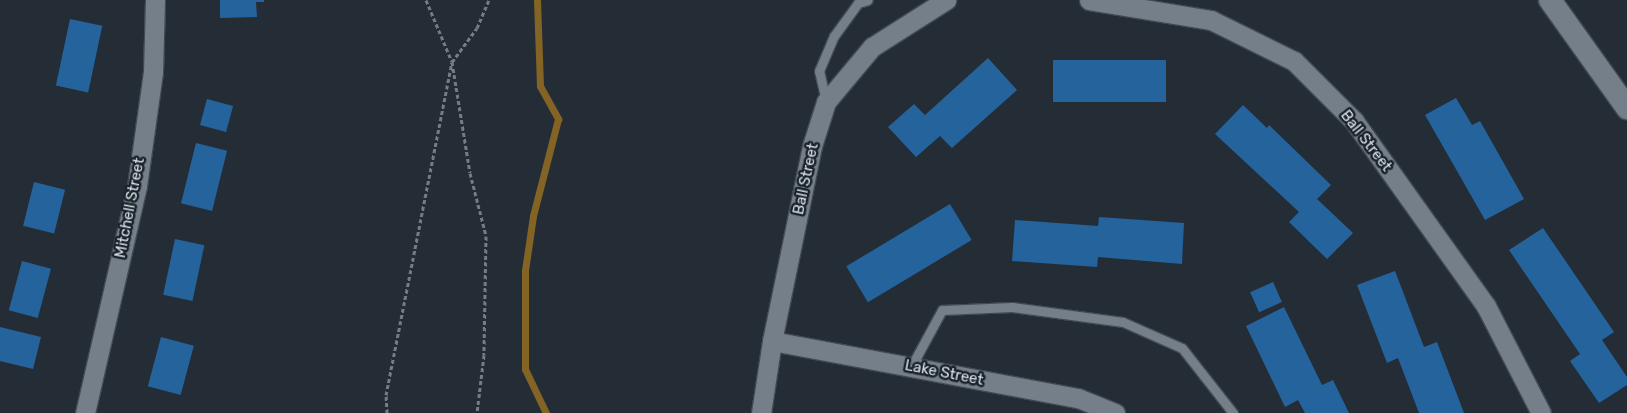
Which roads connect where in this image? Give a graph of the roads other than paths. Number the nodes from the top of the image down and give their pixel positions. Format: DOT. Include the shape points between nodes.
graph roads {
  1 [pos="155,0"];
  2 [pos="868,0"];
  3 [pos="946,0"];
  4 [pos="1088,0"];
  5 [pos="1550,0"];
  6 [pos="826,102"];
  7 [pos="1627,108"];
  8 [pos="772,341"];
  9 [pos="911,366"];
  10 [pos="85,413"];
  11 [pos="761,413"];
  12 [pos="1114,413"];
  13 [pos="1233,413"];
  14 [pos="1541,413"];
  1 -- 10 [label="street, Mitchell Street" via="153,72 137,186"];
  2 -- 6 [label="lane" via="858,3 834,36 819,71"];
  3 -- 6 [label="street, Ball Street" via="872,47"];
  4 -- 14 [label="street, Ball Street" via="1211,20 1294,61 1354,121 1486,306"];
  5 -- 7 [label="street"];
  6 -- 8 [label="street, Ball Street" via="812,146"];
  8 -- 9 [label="street, Lake Street"];
  8 -- 11 [label="street, Ball Street"];
  9 -- 12 [label="street, Lake Street" via="1078,398"];
  9 -- 13 [label="lane" via="942,310 1012,307 1124,322 1182,348"];
}
